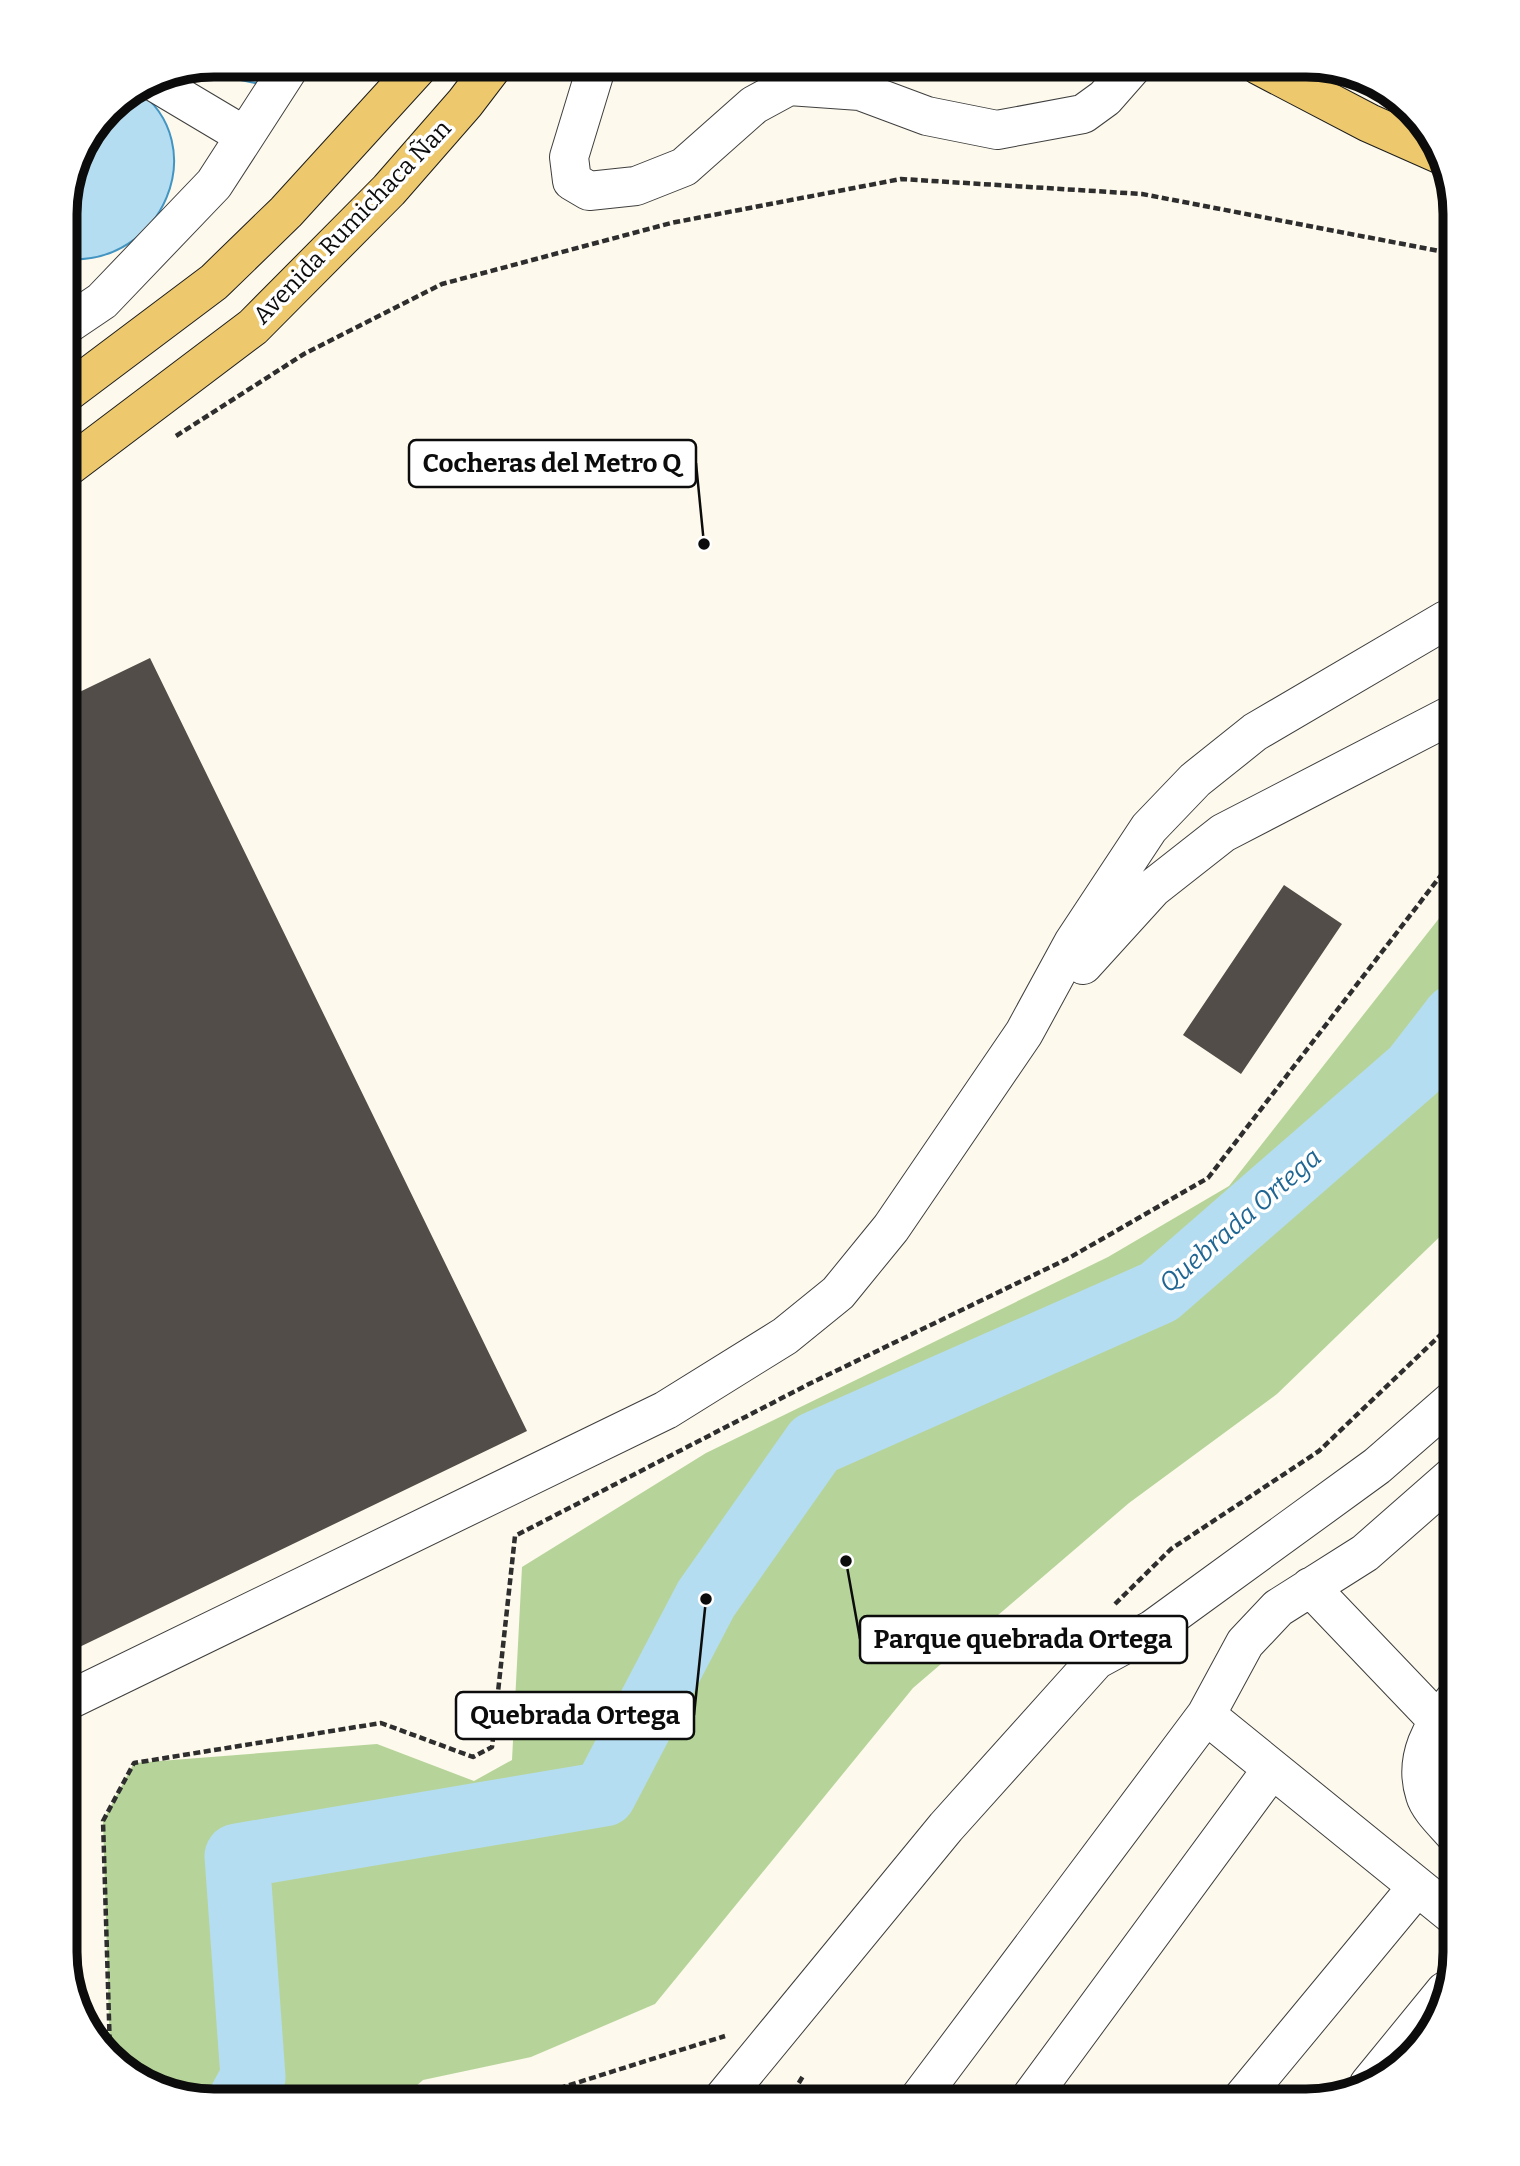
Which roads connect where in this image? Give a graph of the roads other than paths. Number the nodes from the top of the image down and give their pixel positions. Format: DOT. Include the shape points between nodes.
graph roads {
  1 [pos="283,77"];
  2 [pos="409,77"];
  3 [pos="485,77"];
  4 [pos="593,77"];
  5 [pos="1123,77"];
  6 [pos="1281,77"];
  7 [pos="162,87"];
  8 [pos="245,136"];
  9 [pos="1427,149"];
  10 [pos="77,318"];
  11 [pos="77,385"];
  12 [pos="77,460"];
  13 [pos="1443,622"];
  14 [pos="1443,719"];
  15 [pos="1024,1033"];
  16 [pos="1443,1408"];
  17 [pos="1443,1485"];
  18 [pos="1310,1587"];
  19 [pos="77,1696"];
  20 [pos="1443,1707"];
  21 [pos="1206,1715"];
  22 [pos="1443,1716"];
  23 [pos="1272,1769"];
  24 [pos="1443,1820"];
  25 [pos="1417,1887"];
  26 [pos="1443,1908"];
  27 [pos="1432,2007"];
  28 [pos="1385,2064"];
  29 [pos="731,2089"];
  30 [pos="926,2089"];
  31 [pos="1036,2089"];
  32 [pos="1250,2089"];
  1 -- 8 [label="lane"];
  2 -- 11 [label="main road" via="295,203 214,282"];
  3 -- 12 [label="main road, Avenida Rumichaca Ñan" via="389,190 253,327"];
  4 -- 5 [label="lane" via="569,157 572,181 589,191 636,186 684,167 754,105 789,86 860,91 927,116 997,130 1083,114"];
  6 -- 9 [label="main road"];
  7 -- 8 [label="lane"];
  8 -- 10 [label="lane" via="205,194 102,301"];
  13 -- 15 [label="lane" via="1255,732 1195,780 1149,828 1073,943"];
  14 -- 15 [label="lane" via="1223,833 1153,888"];
  15 -- 19 [label="lane" via="891,1228 838,1293 785,1336 666,1410"];
  16 -- 29 [label="lane" via="1377,1466 1153,1629 1096,1660 946,1827"];
  17 -- 18 [label="lane" via="1365,1553"];
  18 -- 20 [label="lane"];
  18 -- 21 [label="lane" via="1278,1608 1245,1643"];
  21 -- 23 [label="lane"];
  21 -- 30 [label="lane"];
  22 -- 24 [label="lane" via="1421,1756 1425,1797"];
  23 -- 25 [label="lane"];
  23 -- 31 [label="lane"];
  25 -- 26 [label="lane"];
  25 -- 32 [label="lane"];
  27 -- 28 [label="lane"];
}
